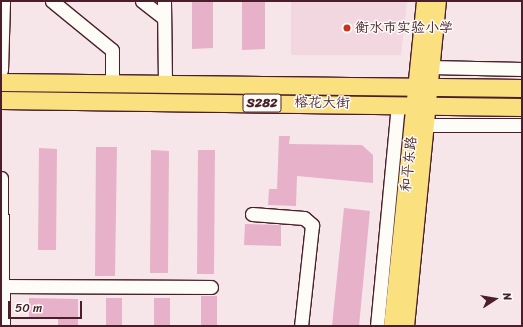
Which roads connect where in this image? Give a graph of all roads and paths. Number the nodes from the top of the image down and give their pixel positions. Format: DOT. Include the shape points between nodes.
graph roads {
  1 [pos="3,1"];
  2 [pos="52,1"];
  3 [pos="142,1"];
  4 [pos="164,1"];
  5 [pos="425,1"];
  6 [pos="437,1"];
  7 [pos="164,18"];
  8 [pos="430,68"];
  9 [pos="522,69"];
  10 [pos="1,70"];
  11 [pos="1,82"];
  12 [pos="112,83"];
  13 [pos="165,84"];
  14 [pos="422,86"];
  15 [pos="522,88"];
  16 [pos="1,100"];
  17 [pos="398,104"];
  18 [pos="421,105"];
  19 [pos="522,107"];
  20 [pos="425,125"];
  21 [pos="522,125"];
  22 [pos="1,178"];
  23 [pos="252,214"];
  24 [pos="3,286"];
  25 [pos="211,287"];
  26 [pos="3,326"];
  27 [pos="301,326"];
  28 [pos="376,326"];
  29 [pos="392,326"];
  30 [pos="405,326"];
  1 -- 10 [label="street"];
  2 -- 12 [label="street" via="112,50"];
  3 -- 7 [label="street"];
  4 -- 7 [label="street"];
  5 -- 14 [label="main road, 和平东路"];
  6 -- 8 [label="main road, 和平东路"];
  7 -- 13 [label="street"];
  8 -- 9 [label="street"];
  8 -- 14 [label="main road, 和平东路"];
  11 -- 12 [label="main road, 榕花大街 / S282"];
  12 -- 13 [label="main road, 榕花大街 / S282"];
  13 -- 14 [label="main road, 榕花大街 / S282"];
  14 -- 15 [label="main road, 榕花大街 / S282"];
  14 -- 18 [label="main road, 和平东路"];
  16 -- 17 [label="main road, 榕花大街 / S282"];
  17 -- 18 [label="main road, 榕花大街 / S282"];
  17 -- 28 [label="street"];
  18 -- 19 [label="main road, 榕花大街 / S282"];
  18 -- 20 [label="main road, 和平东路"];
  18 -- 29 [label="main road, 和平东路"];
  20 -- 21 [label="street"];
  20 -- 30 [label="main road, 和平东路"];
  22 -- 24 [label="street"];
  23 -- 27 [label="street" via="304,218 312,225"];
  24 -- 25 [label="street"];
  24 -- 26 [label="street"];
}
